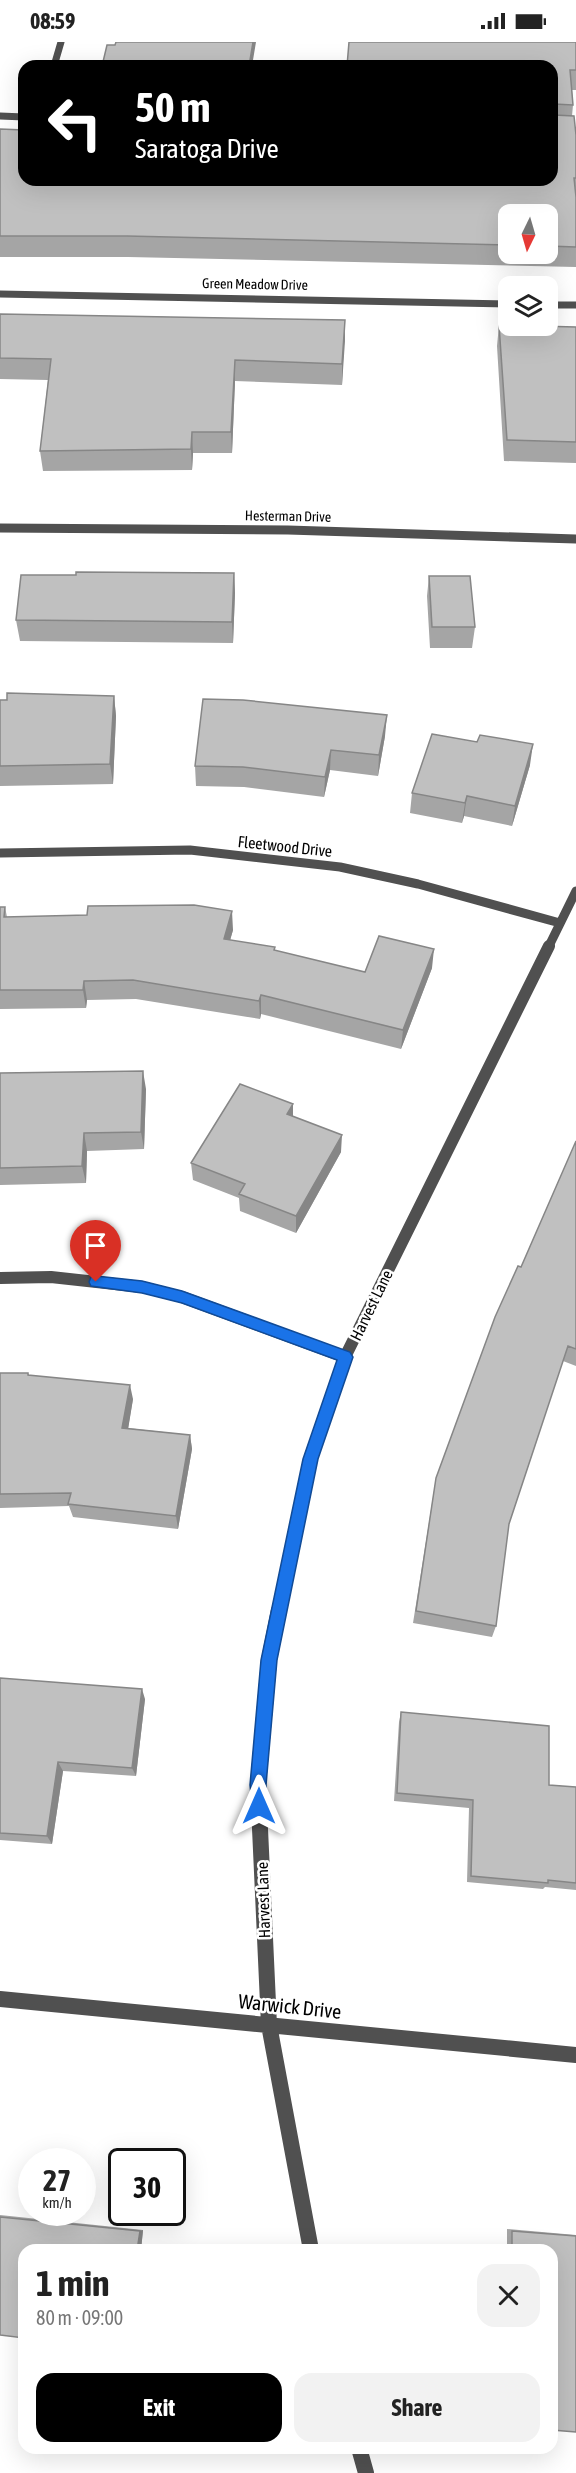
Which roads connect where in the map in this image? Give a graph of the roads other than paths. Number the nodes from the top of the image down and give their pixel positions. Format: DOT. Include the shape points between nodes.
graph roads {
  1 [pos="61,42"];
  2 [pos="56,60"];
  3 [pos="0,116"];
  4 [pos="18,117"];
  5 [pos="558,130"];
  6 [pos="576,131"];
  7 [pos="0,294"];
  8 [pos="498,304"];
  9 [pos="558,305"];
  10 [pos="576,305"];
  11 [pos="0,528"];
  12 [pos="576,539"];
  13 [pos="0,854"];
  14 [pos="576,891"];
  15 [pos="560,923"];
  16 [pos="0,1278"];
  17 [pos="345,1357"];
  18 [pos="0,1999"];
  19 [pos="269,2025"];
  20 [pos="576,2055"];
  21 [pos="310,2244"];
  22 [pos="361,2454"];
  23 [pos="366,2473"];
  1 -- 2 [label="street"];
  3 -- 4 [label="street"];
  5 -- 6 [label="street"];
  7 -- 8 [label="street, Green Meadow Drive"];
  9 -- 10 [label="street"];
  11 -- 12 [label="street, Hesterman Drive" via="315,530"];
  13 -- 15 [label="street, Fleetwood Drive" via="190,850 340,867"];
  14 -- 15 [label="street, Harvest Lane"];
  15 -- 17 [label="street, Harvest Lane"];
  16 -- 17 [label="street" via="51,1277 142,1287 182,1297"];
  17 -- 19 [label="street, Harvest Lane" via="310,1459 269,1660 258,1785"];
  18 -- 19 [label="street, Warwick Drive"];
  19 -- 20 [label="street, Warwick Drive"];
  19 -- 21 [label="street, Harvest Lane"];
  22 -- 23 [label="street"];
}
